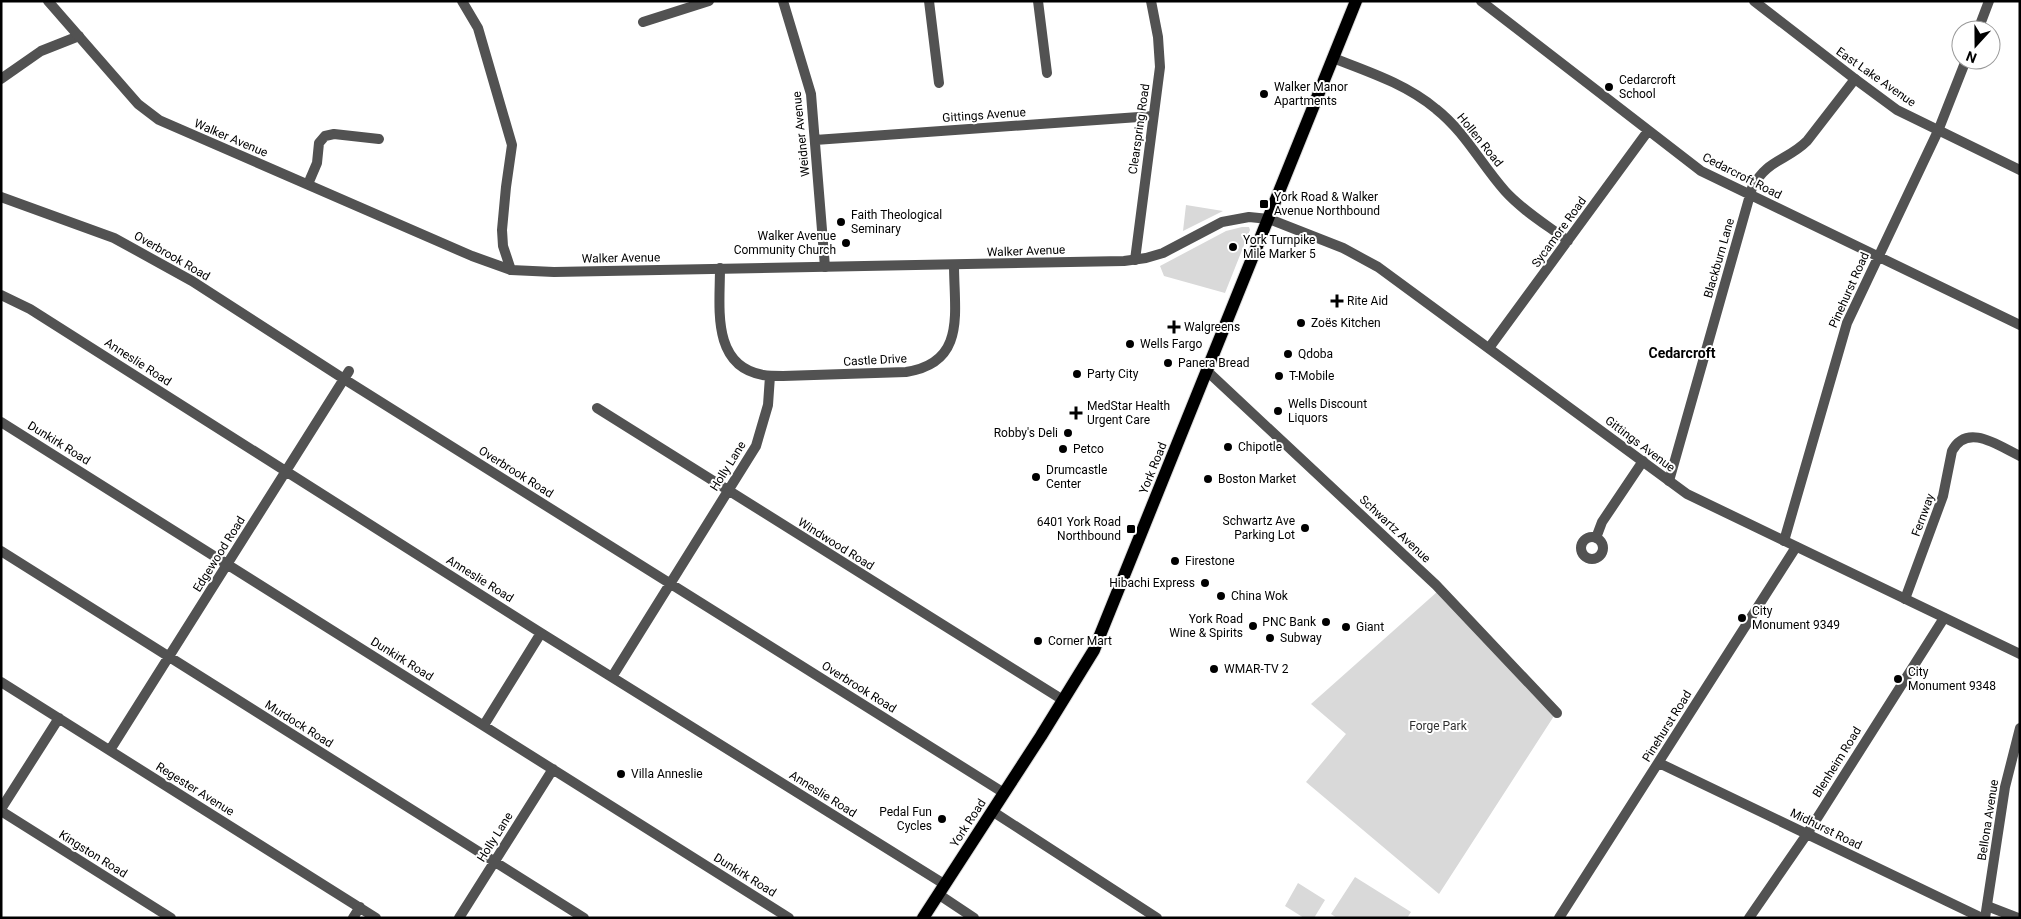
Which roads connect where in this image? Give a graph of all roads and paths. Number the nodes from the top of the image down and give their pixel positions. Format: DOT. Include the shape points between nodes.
graph roads {
  1 [pos="48,1"];
  2 [pos="462,1"];
  3 [pos="709,1"];
  4 [pos="782,1"];
  5 [pos="929,1"];
  6 [pos="1038,1"];
  7 [pos="1151,1"];
  8 [pos="1356,1"];
  9 [pos="1481,1"];
  10 [pos="1754,1"];
  11 [pos="1989,1"];
  12 [pos="1982,20"];
  13 [pos="643,22"];
  14 [pos="78,36"];
  15 [pos="1333,58"];
  16 [pos="1962,70"];
  17 [pos="1047,73"];
  18 [pos="1,79"];
  19 [pos="1855,79"];
  20 [pos="939,83"];
  21 [pos="1154,116"];
  22 [pos="1648,131"];
  23 [pos="1938,131"];
  24 [pos="379,139"];
  25 [pos="815,140"];
  26 [pos="2020,170"];
  27 [pos="308,184"];
  28 [pos="1750,195"];
  29 [pos="1,197"];
  30 [pos="1269,219"];
  31 [pos="1568,241"];
  32 [pos="1878,257"];
  33 [pos="1135,260"];
  34 [pos="954,265"];
  35 [pos="825,267"];
  36 [pos="720,268"];
  37 [pos="511,270"];
  38 [pos="1,295"];
  39 [pos="2020,325"];
  40 [pos="1489,348"];
  41 [pos="1207,371"];
  42 [pos="347,375"];
  43 [pos="770,376"];
  44 [pos="597,408"];
  45 [pos="1,422"];
  46 [pos="2020,456"];
  47 [pos="1642,462"];
  48 [pos="286,471"];
  49 [pos="1669,481"];
  50 [pos="728,491"];
  51 [pos="1596,538"];
  52 [pos="1784,541"];
  53 [pos="1796,547"];
  54 [pos="1,551"];
  55 [pos="228,564"];
  56 [pos="670,584"];
  57 [pos="1905,599"];
  58 [pos="1944,618"];
  59 [pos="541,633"];
  60 [pos="2020,654"];
  61 [pos="169,657"];
  62 [pos="612,677"];
  63 [pos="1,682"];
  64 [pos="1063,700"];
  65 [pos="1557,713"];
  66 [pos="59,718"];
  67 [pos="484,725"];
  68 [pos="2020,728"];
  69 [pos="110,750"];
  70 [pos="1659,763"];
  71 [pos="553,768"];
  72 [pos="1004,793"];
  73 [pos="1,810"];
  74 [pos="992,812"];
  75 [pos="1807,834"];
  76 [pos="494,862"];
  77 [pos="941,889"];
  78 [pos="1987,906"];
  79 [pos="360,908"];
  80 [pos="170,918"];
  81 [pos="353,918"];
  82 [pos="376,918"];
  83 [pos="459,918"];
  84 [pos="584,918"];
  85 [pos="789,918"];
  86 [pos="922,918"];
  87 [pos="974,918"];
  88 [pos="1157,918"];
  89 [pos="1559,918"];
  90 [pos="1749,918"];
  91 [pos="1984,918"];
  92 [pos="2018,918"];
  1 -- 14 [label="street, Walker Avenue"];
  2 -- 37 [label="street" via="472,15 482,42 512,145 502,230 503,246"];
  3 -- 13 [label="street"];
  4 -- 25 [label="street, Weidner Avenue" via="811,94"];
  5 -- 20 [label="street"];
  6 -- 17 [label="street"];
  7 -- 21 [label="street, Clearspring Road" via="1160,58"];
  8 -- 15 [label="main road, York Road"];
  9 -- 22 [label="street, Cedarcroft Road"];
  10 -- 19 [label="street, East Lake Avenue"];
  11 -- 12 [label="street"];
  14 -- 18 [label="street" via="41,51"];
  14 -- 27 [label="street, Walker Avenue" via="138,104 159,120"];
  15 -- 30 [label="main road, York Road"];
  15 -- 31 [label="street, Hollen Road" via="1408,90 1436,108 1466,138 1507,193"];
  16 -- 23 [label="street, Pinehurst Road"];
  19 -- 23 [label="street, East Lake Avenue" via="1897,110"];
  19 -- 28 [label="street, Blackburn Lane" via="1803,145 1761,173"];
  21 -- 25 [label="street, Gittings Avenue"];
  21 -- 33 [label="street, Clearspring Road"];
  22 -- 28 [label="street, Cedarcroft Road" via="1701,171"];
  22 -- 31 [label="street, Sycamore Road"];
  23 -- 26 [label="street, East Lake Avenue"];
  23 -- 32 [label="street, Pinehurst Road"];
  24 -- 27 [label="street" via="325,136 319,143"];
  25 -- 35 [label="street, Weidner Avenue"];
  27 -- 37 [label="street, Walker Avenue"];
  28 -- 32 [label="street, Cedarcroft Road"];
  28 -- 49 [label="street, Blackburn Lane"];
  29 -- 42 [label="street, Overbrook Road" via="127,244"];
  30 -- 33 [label="street, Walker Avenue" via="1229,220 1163,253"];
  30 -- 40 [label="street, Gittings Avenue" via="1362,257"];
  30 -- 41 [label="main road, York Road"];
  31 -- 40 [label="street, Sycamore Road"];
  32 -- 39 [label="street, Cedarcroft Road"];
  32 -- 52 [label="street, Pinehurst Road" via="1842,337"];
  33 -- 34 [label="street, Walker Avenue"];
  34 -- 35 [label="street, Walker Avenue"];
  34 -- 43 [label="street, Castle Drive" via="954,333 950,346 932,364 906,372"];
  35 -- 36 [label="street, Walker Avenue"];
  36 -- 37 [label="street, Walker Avenue"];
  36 -- 43 [label="street" via="720,321 728,352 739,364"];
  38 -- 48 [label="street, Anneslie Road" via="30,309"];
  40 -- 47 [label="street, Gittings Avenue"];
  41 -- 64 [label="main road, York Road" via="1096,645"];
  41 -- 65 [label="street, Schwartz Avenue" via="1436,585"];
  42 -- 48 [label="street, Edgewood Road"];
  42 -- 56 [label="street, Overbrook Road"];
  43 -- 50 [label="street, Holly Lane" via="764,422 756,446"];
  44 -- 50 [label="street, Windwood Road"];
  45 -- 55 [label="street, Dunkirk Road"];
  46 -- 57 [label="street, Fernway" via="1982,438 1960,439 1952,452 1943,496"];
  47 -- 49 [label="street, Gittings Avenue"];
  47 -- 51 [label="street" via="1602,522"];
  48 -- 55 [label="street, Edgewood Road"];
  48 -- 59 [label="street, Anneslie Road"];
  49 -- 52 [label="street, Gittings Avenue" via="1698,500"];
  50 -- 56 [label="street, Holly Lane"];
  50 -- 64 [label="street, Windwood Road"];
  52 -- 53 [label="street, Gittings Avenue"];
  53 -- 57 [label="street, Gittings Avenue"];
  53 -- 70 [label="street, Pinehurst Road"];
  54 -- 61 [label="street, Murdock Road"];
  55 -- 61 [label="street, Edgewood Road"];
  55 -- 67 [label="street, Dunkirk Road"];
  56 -- 62 [label="street, Holly Lane"];
  56 -- 72 [label="street, Overbrook Road"];
  57 -- 58 [label="street, Gittings Avenue"];
  58 -- 60 [label="street, Gittings Avenue"];
  58 -- 75 [label="street, Blenheim Road"];
  59 -- 62 [label="street, Anneslie Road"];
  59 -- 67 [label="street"];
  61 -- 69 [label="street, Edgewood Road"];
  61 -- 76 [label="street, Murdock Road"];
  62 -- 77 [label="street, Anneslie Road"];
  63 -- 66 [label="street, Regester Avenue"];
  64 -- 72 [label="main road, York Road"];
  66 -- 69 [label="street, Regester Avenue"];
  66 -- 73 [label="street"];
  67 -- 71 [label="street, Dunkirk Road"];
  68 -- 78 [label="street, Bellona Avenue" via="2005,787"];
  69 -- 79 [label="street, Regester Avenue"];
  70 -- 75 [label="street, Midhurst Road"];
  70 -- 89 [label="street, Pinehurst Road"];
  71 -- 76 [label="street, Holly Lane"];
  71 -- 85 [label="street, Dunkirk Road"];
  72 -- 74 [label="main road, York Road"];
  73 -- 80 [label="street, Kingston Road"];
  74 -- 77 [label="main road, York Road"];
  74 -- 88 [label="street"];
  75 -- 90 [label="street, Blenheim Road"];
  75 -- 91 [label="street, Midhurst Road"];
  76 -- 83 [label="street, Holly Lane"];
  76 -- 84 [label="street, Murdock Road"];
  77 -- 86 [label="main road, York Road"];
  77 -- 87 [label="street, Anneslie Road"];
  78 -- 91 [label="street, Bellona Avenue"];
  78 -- 92 [label="street"];
  79 -- 81 [label="street"];
  79 -- 82 [label="street, Regester Avenue"];
}
